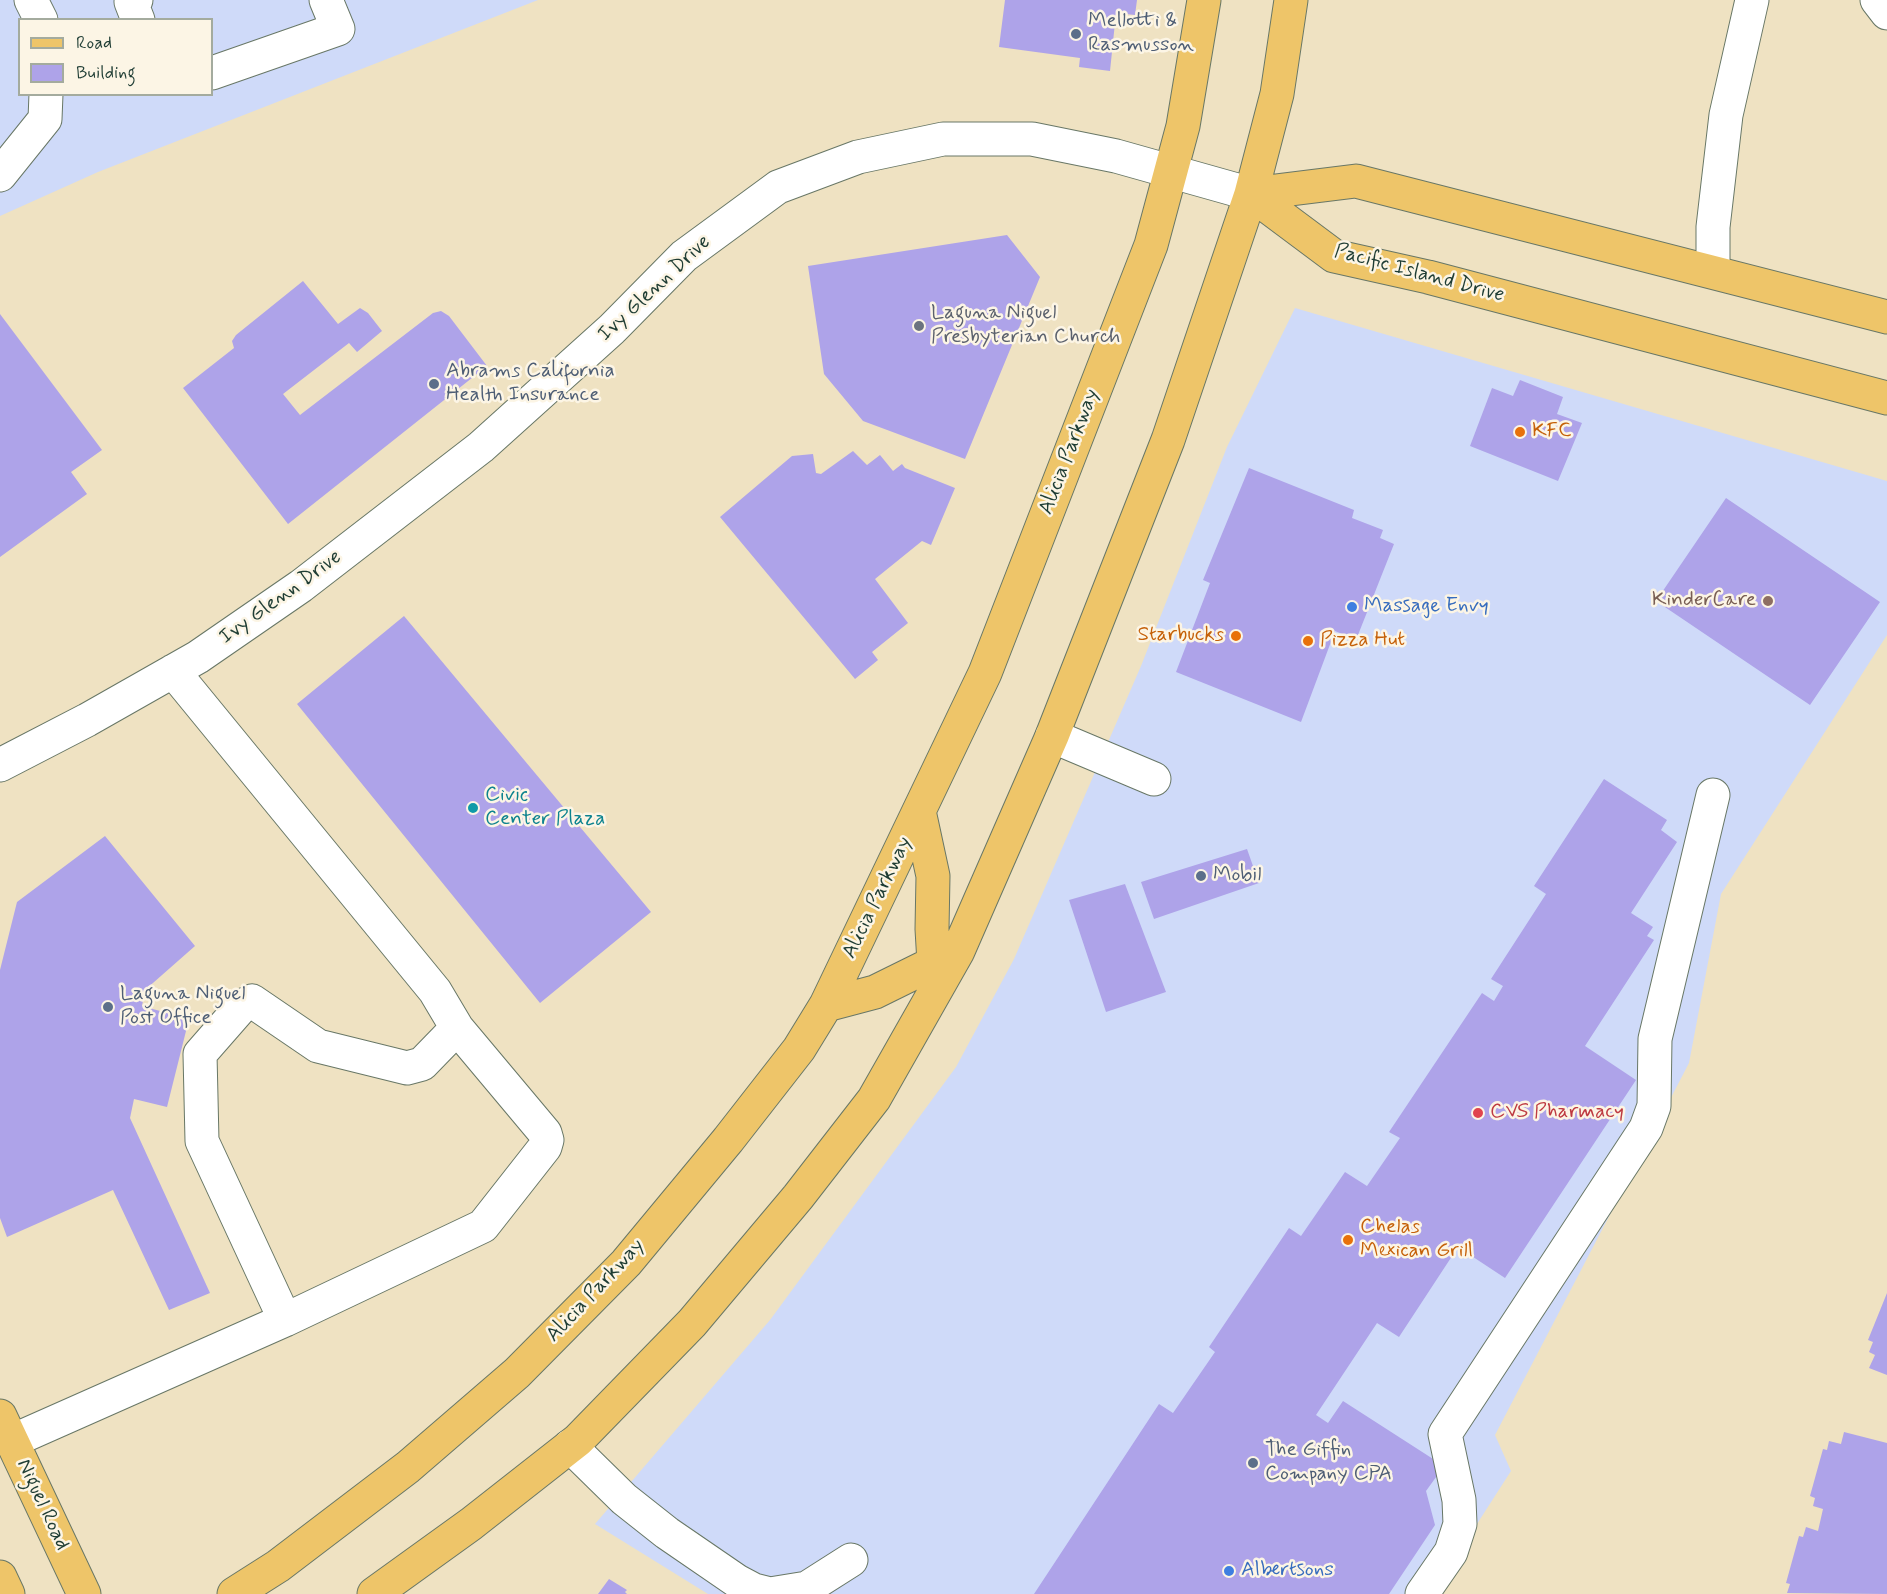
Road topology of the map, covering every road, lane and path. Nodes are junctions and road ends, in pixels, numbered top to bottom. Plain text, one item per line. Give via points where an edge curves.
1 (31, 0) edge
2 (136, 0) edge
3 (326, 0) edge
4 (1204, 0) edge
5 (1291, 0) edge
6 (1752, 0) edge
7 (1877, 0) edge
8 (1887, 13) edge
9 (40, 18) edge
10 (137, 18) edge
11 (213, 73) edge
12 (46, 96) edge
13 (1170, 170) junction
14 (0, 175) edge
15 (1251, 194) junction
16 (1713, 270) junction
17 (1887, 317) edge
18 (1887, 398) edge
19 (173, 671) junction
20 (1052, 736) junction
21 (0, 765) edge
22 (1154, 779) dead end
23 (1713, 795) dead end
24 (919, 811) junction
25 (944, 966) junction
26 (826, 1005) junction
27 (457, 1028) junction
28 (285, 1320) junction
29 (6, 1428) edge
30 (570, 1446) junction
31 (851, 1560) dead end
32 (0, 1577) edge
33 (790, 1592) edge
34 (8, 1594) edge
35 (84, 1594) edge
36 (234, 1594) edge
37 (374, 1594) edge
38 (1422, 1594) edge

1 - 9 street
2 - 10 street via 131,2
3 - 11 street via 338,29
4 - 13 main road, Alicia Parkway via 1183,126
5 - 15 main road via 1277,94
6 - 16 street via 1726,115 1713,227
7 - 8 street
12 - 14 street via 45,119
13 - 15 street, Ivy Glenn Drive
13 - 19 street, Ivy Glenn Drive via 1032,139 943,139 858,157 778,187 684,256 612,329 481,447 301,586
13 - 24 main road, Alicia Parkway via 1150,245 989,662
15 - 16 main road via 1356,181
15 - 18 main road, Pacific Island Drive via 1334,256 1428,277
15 - 20 main road via 1168,440
16 - 17 main road
19 - 21 street, Ivy Glenn Drive
19 - 27 street via 429,984
20 - 22 street
20 - 25 main road
23 - 38 street via 1655,1039 1654,1106 1646,1128 1445,1434 1460,1524 1451,1552
24 - 25 main road via 933,876
24 - 26 main road, Alicia Parkway
25 - 26 main road via 875,992
25 - 30 main road via 874,1099 798,1197 692,1323
26 - 36 main road, Alicia Parkway via 799,1049 626,1263 517,1373 408,1467 278,1566
27 - 28 street via 546,1133 545,1147 483,1226
27 - 28 street via 422,1064 407,1068 318,1046 252,1001 242,1006 200,1054 202,1141
28 - 29 street
29 - 35 main road, Niguel Road
30 - 33 street via 624,1499 737,1581 770,1594
30 - 37 main road
31 - 33 street via 807,1588
32 - 34 main road

